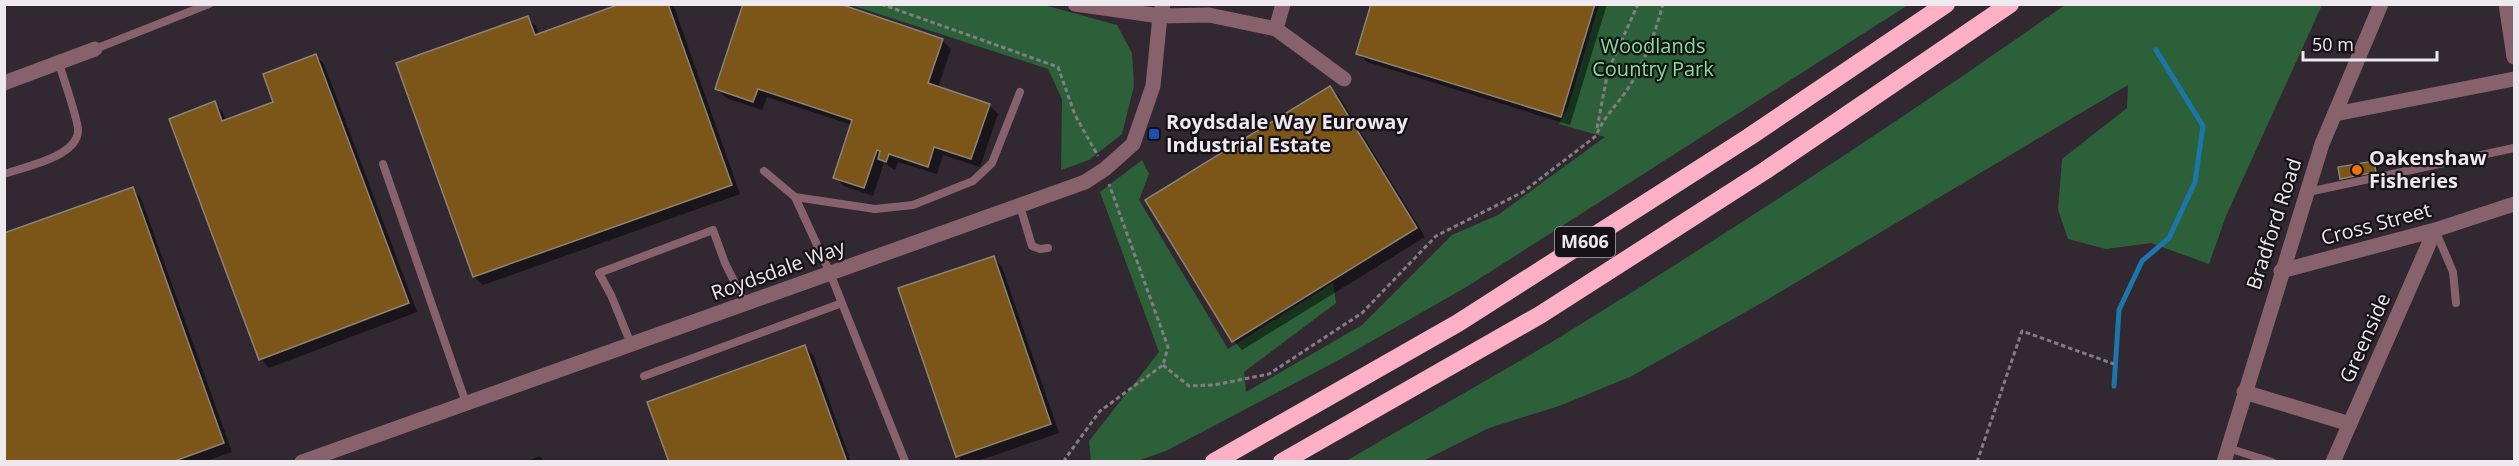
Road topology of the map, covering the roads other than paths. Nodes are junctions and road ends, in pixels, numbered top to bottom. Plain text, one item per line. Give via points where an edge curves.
1 (209, 4) edge
2 (1076, 4) edge
3 (1283, 4) edge
4 (1946, 4) edge
5 (2010, 4) edge
6 (2381, 4) edge
7 (2506, 4) edge
8 (1162, 10) edge
9 (1276, 29) junction
10 (94, 49) joint
11 (2514, 57) edge
12 (58, 63) junction
13 (2514, 79) edge
14 (1350, 82) dead end
15 (4, 83) edge
16 (1020, 92) dead end
17 (2335, 114) junction
18 (2514, 148) edge
19 (383, 164) dead end
20 (764, 171) dead end
21 (4, 174) edge
22 (2306, 192) junction
23 (795, 197) junction
24 (2514, 204) edge
25 (1020, 206) junction
26 (2435, 230) junction
27 (1048, 248) dead end
28 (2281, 271) junction
29 (830, 273) junction
30 (746, 303) junction
31 (842, 303) junction
32 (2456, 303) dead end
33 (631, 344) junction
34 (644, 376) dead end
35 (2244, 392) junction
36 (466, 403) junction
37 (2350, 424) junction
38 (2226, 455) edge
39 (905, 461) edge
40 (302, 462) edge
41 (1214, 462) edge
42 (1282, 462) edge
43 (2272, 462) edge
44 (2333, 462) edge

1 - 10 lane
2 - 8 street
3 - 9 street
4 - 41 highway, M606 via 1749,137 1458,324
5 - 42 highway, M606 via 1766,170 1540,315
6 - 17 street, Bradford Road
7 - 11 street
8 - 9 street
8 - 25 street, Roydsdale Way via 1153,86 1133,144 1085,182
9 - 14 street
10 - 12 street
12 - 15 street
12 - 21 lane via 79,131 61,155
13 - 17 street
16 - 23 lane via 992,163 973,181 913,205 875,209
17 - 22 street, Bradford Road
18 - 22 lane
19 - 36 lane
20 - 23 lane
22 - 28 street, Bradford Road
23 - 29 lane
24 - 26 street, Cross Street
25 - 27 lane via 1032,246
25 - 29 street, Roydsdale Way
26 - 28 street, Cross Street
26 - 32 lane via 2453,272
26 - 37 street, Greenside
28 - 35 street, Bradford Road
29 - 30 street, Roydsdale Way
29 - 31 lane
30 - 33 street, Roydsdale Way
30 - 33 lane via 713,230 599,273
31 - 34 lane
31 - 39 lane
33 - 36 street, Roydsdale Way
35 - 37 street
35 - 38 street, Bradford Road
36 - 40 street, Roydsdale Way
37 - 44 street, Greenside
38 - 43 lane

